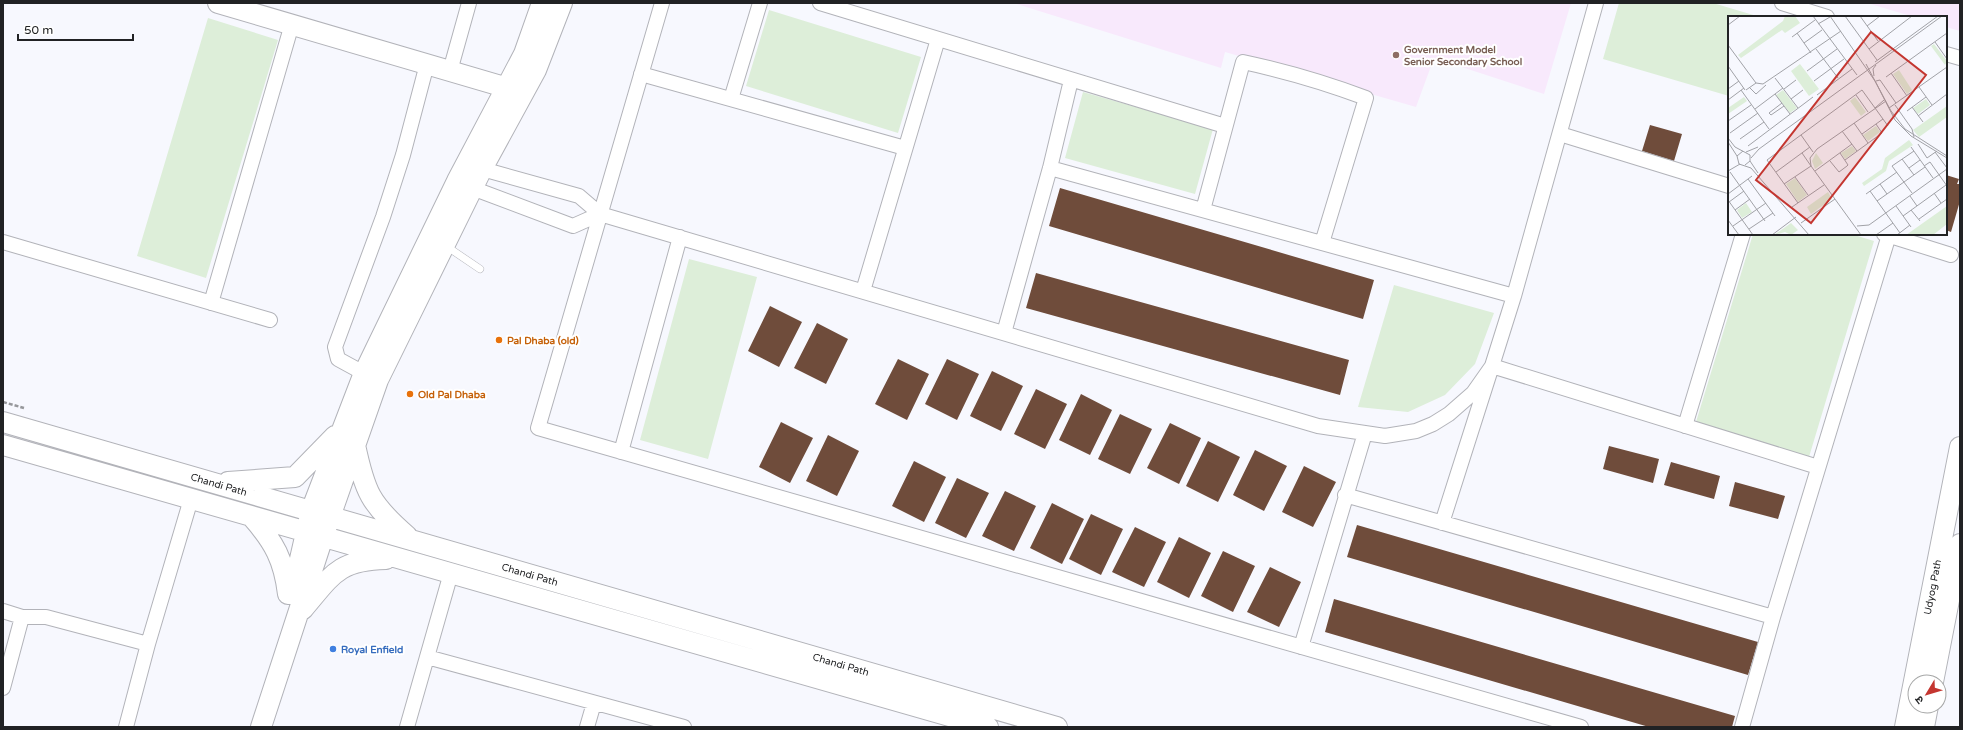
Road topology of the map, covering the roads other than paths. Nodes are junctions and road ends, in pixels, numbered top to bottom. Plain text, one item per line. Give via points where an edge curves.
1 (218, 3) edge
2 (470, 3) edge
3 (542, 3) edge
4 (562, 3) edge
5 (662, 3) edge
6 (760, 3) edge
7 (820, 3) edge
8 (1596, 3) edge
9 (1782, 3) edge
10 (1824, 16) edge
11 (292, 24) junction
12 (938, 39) junction
13 (1947, 54) edge
14 (1960, 58) edge
15 (427, 64) junction
16 (450, 71) junction
17 (641, 74) junction
18 (1071, 80) junction
19 (514, 90) junction
20 (731, 99) junction
21 (1225, 126) junction
22 (1560, 134) junction
23 (905, 148) junction
24 (1050, 168) junction
25 (469, 176) junction
26 (1728, 186) edge
27 (1203, 210) junction
28 (600, 214) junction
29 (1743, 235) edge
30 (1886, 235) edge
31 (680, 237) junction
32 (3, 242) edge
33 (437, 242) junction
34 (1322, 243) junction
35 (1951, 255) dead end
36 (480, 269) dead end
37 (863, 291) junction
38 (1514, 296) junction
39 (211, 303) junction
40 (270, 320) dead end
41 (1004, 333) junction
42 (1492, 366) junction
43 (371, 376) junction
44 (3, 422) edge
45 (1685, 426) junction
46 (342, 428) junction
47 (1365, 432) junction
48 (3, 445) edge
49 (355, 445) junction
50 (1960, 447) edge
51 (621, 452) junction
52 (1818, 467) junction
53 (216, 483) junction
54 (1345, 495) junction
55 (191, 499) junction
56 (311, 511) junction
57 (330, 516) junction
58 (252, 517) junction
59 (1442, 523) junction
60 (314, 534) junction
61 (412, 540) junction
62 (1960, 544) edge
63 (398, 558) junction
64 (450, 573) junction
65 (293, 610) junction
66 (3, 612) edge
67 (22, 617) junction
68 (1773, 617) junction
69 (148, 644) junction
70 (1301, 647) junction
71 (427, 656) junction
72 (1935, 674) edge
73 (3, 688) edge
74 (594, 703) junction
75 (1926, 714) edge
76 (263, 720) edge
77 (126, 727) edge
78 (407, 727) edge
79 (588, 727) edge
80 (684, 727) edge
81 (988, 727) edge
82 (1056, 727) edge
83 (1580, 727) edge
84 (1742, 727) edge
85 (1905, 727) edge
86 (1924, 727) edge

1 - 11 main road
2 - 16 street
3 - 19 main road
4 - 19 main road via 536,70
5 - 17 street
6 - 20 street
7 - 12 street
8 - 22 street
9 - 10 street
11 - 15 main road
11 - 39 street
12 - 18 street
12 - 23 street
13 - 14 street
15 - 16 main road
15 - 43 street via 403,155 383,217 335,347 338,359
16 - 19 main road
17 - 20 street
17 - 28 street
18 - 21 street
18 - 24 street
19 - 25 main road
20 - 23 street
21 - 27 street
21 - 34 street via 1243,62 1310,79 1366,98
22 - 26 street
22 - 38 street
23 - 37 street
24 - 27 street
24 - 41 street
25 - 28 street via 579,196
25 - 28 street via 573,226
25 - 33 main road
27 - 34 street
28 - 31 street
28 - 51 street via 538,428
29 - 45 street
30 - 35 street
30 - 52 street
31 - 37 street
31 - 51 street
32 - 39 street
33 - 36 lane
33 - 43 main road
34 - 38 street
37 - 41 street
38 - 42 street
39 - 40 street
41 - 47 street via 1318,426
42 - 45 street
42 - 47 street via 1473,393 1433,424 1416,431 1385,436
42 - 59 street
43 - 46 main road
43 - 49 main road
44 - 53 main road, Chandi Path
45 - 52 street
46 - 53 main road via 295,476
46 - 56 main road
47 - 54 street
48 - 55 main road, Chandi Path
49 - 57 main road
49 - 61 main road via 362,478 370,499 386,518
50 - 85 main road, Udyog Path
51 - 70 street
52 - 68 street
53 - 56 main road, Chandi Path
54 - 59 street
54 - 70 street
55 - 58 main road, Chandi Path
55 - 69 street
56 - 57 main road, Chandi Path
56 - 60 main road
57 - 60 main road
57 - 61 main road, Chandi Path
58 - 60 main road, Chandi Path
58 - 65 main road via 268,534 282,561
59 - 68 street
60 - 63 main road, Chandi Path
60 - 65 main road
61 - 82 main road, Chandi Path
62 - 72 main road, Udyog Path
63 - 64 main road, Chandi Path
63 - 65 main road via 361,560 343,567
64 - 71 street
64 - 81 main road, Chandi Path
65 - 76 main road
66 - 67 street
67 - 69 street via 46,617
67 - 73 street
68 - 84 street
69 - 77 street
70 - 83 street
71 - 74 street
71 - 78 street
74 - 79 street
74 - 80 street
75 - 86 main road

